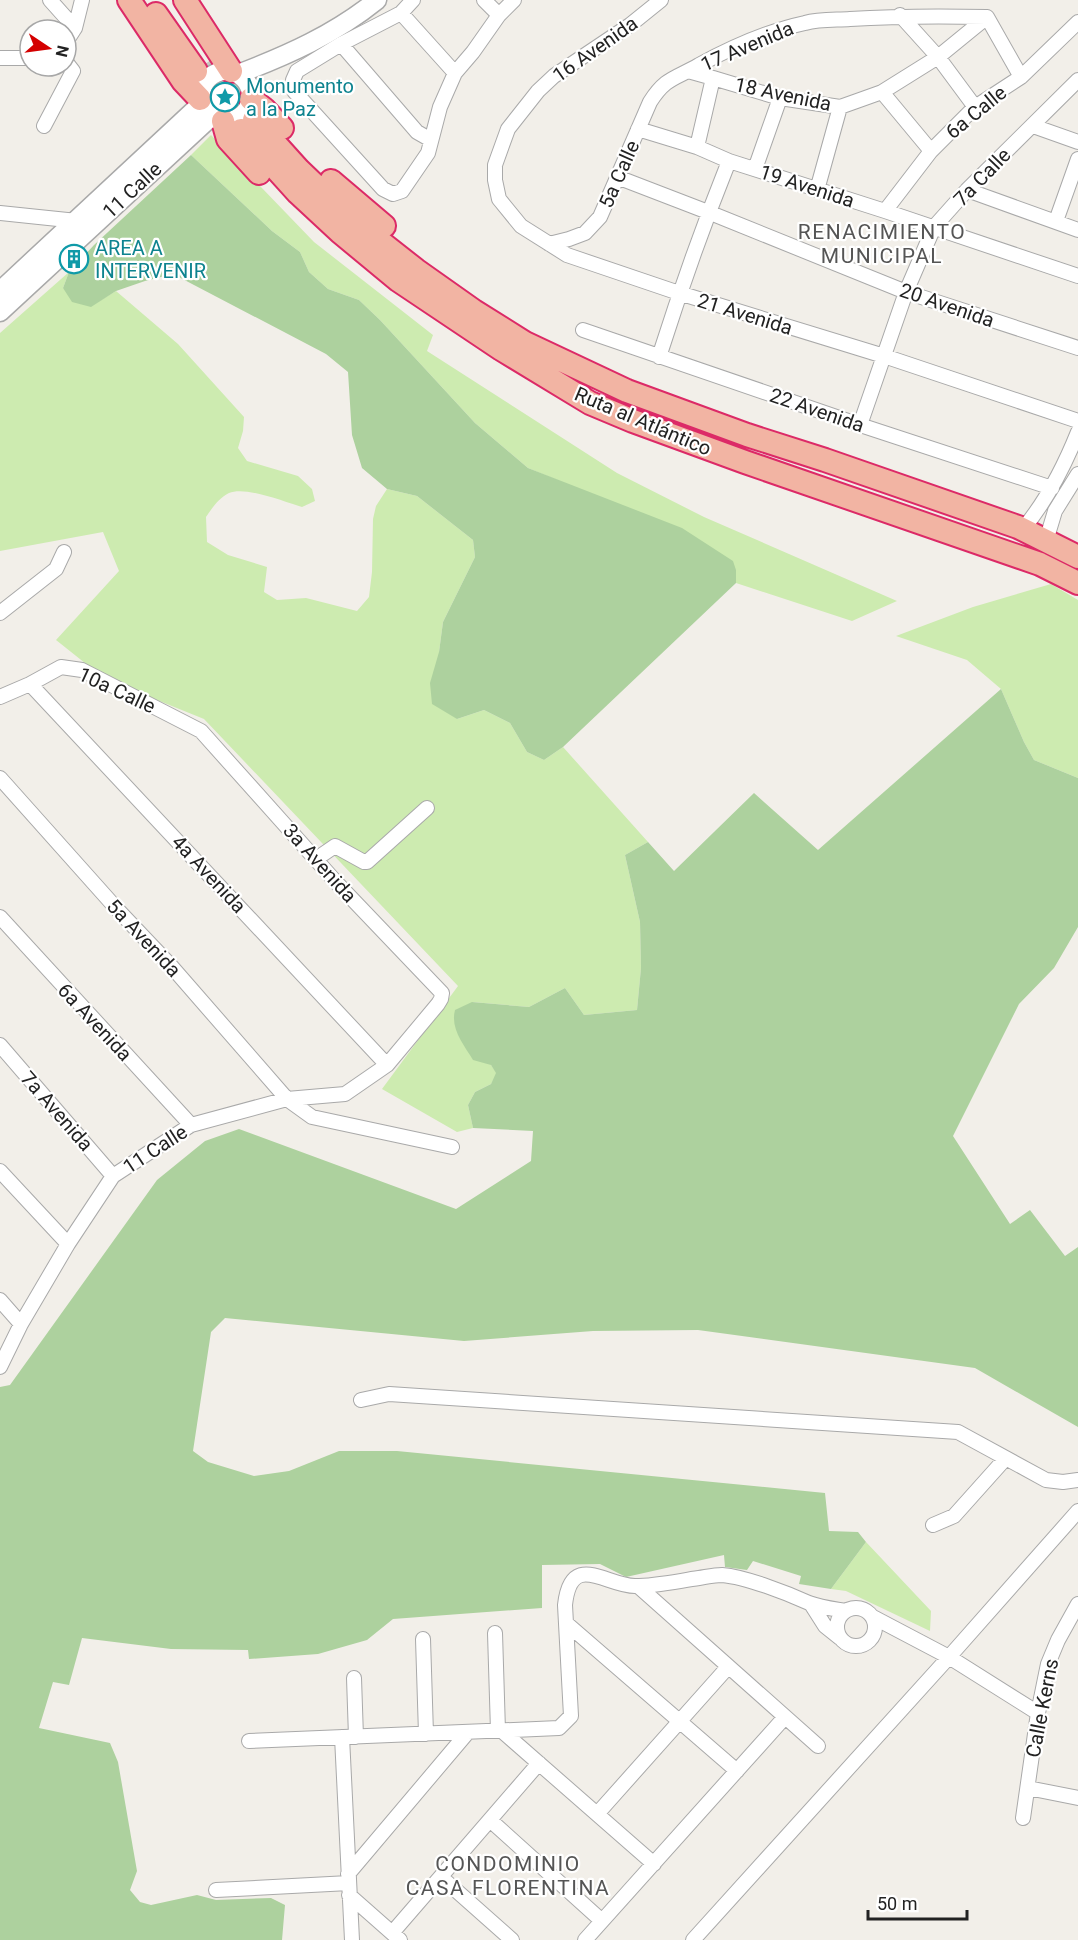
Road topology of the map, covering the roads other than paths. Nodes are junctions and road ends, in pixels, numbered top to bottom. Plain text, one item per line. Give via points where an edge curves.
1 (50, 0) edge
2 (82, 0) edge
3 (129, 0) edge
4 (148, 0) edge
5 (166, 0) edge
6 (185, 0) edge
7 (377, 0) edge
8 (413, 0) edge
9 (484, 0) edge
10 (514, 0) edge
11 (662, 0) edge
12 (401, 13) junction
13 (499, 15) junction
14 (900, 15) junction
15 (987, 17) junction
16 (66, 18) edge
17 (78, 18) edge
18 (1078, 22) edge
19 (333, 43) junction
20 (938, 57) junction
21 (0, 58) edge
22 (18, 58) edge
23 (282, 58) junction
24 (688, 71) junction
25 (235, 72) junction
26 (455, 73) junction
27 (1021, 77) junction
28 (69, 78) edge
29 (713, 78) junction
30 (667, 80) joint
31 (1078, 80) edge
32 (882, 92) junction
33 (780, 98) junction
34 (840, 107) junction
35 (975, 107) junction
36 (229, 110) junction
37 (44, 126) dead end
38 (1033, 126) junction
39 (508, 129) joint
40 (638, 129) junction
41 (431, 140) junction
42 (1078, 142) edge
43 (697, 147) junction
44 (930, 151) junction
45 (1078, 159) edge
46 (729, 161) junction
47 (755, 169) junction
48 (617, 177) junction
49 (818, 190) junction
50 (967, 190) junction
51 (885, 211) junction
52 (708, 212) junction
53 (0, 213) edge
54 (1056, 221) junction
55 (82, 227) junction
56 (934, 227) junction
57 (1078, 230) edge
58 (549, 244) junction
59 (1078, 276) edge
60 (0, 291) edge
61 (906, 292) junction
62 (679, 293) junction
63 (0, 312) edge
64 (583, 330) dead end
65 (1078, 348) edge
66 (884, 356) junction
67 (659, 357) junction
68 (1078, 421) edge
69 (860, 425) junction
70 (1078, 432) edge
71 (1078, 474) edge
72 (1052, 488) junction
73 (1023, 529) junction
74 (1046, 541) junction
75 (64, 552) dead end
76 (1078, 557) edge
77 (1078, 583) edge
78 (0, 614) edge
79 (30, 684) junction
80 (0, 697) edge
81 (201, 731) joint
82 (0, 778) edge
83 (427, 808) dead end
84 (316, 859) junction
85 (0, 917) edge
86 (442, 993) joint
87 (0, 1045) edge
88 (387, 1065) junction
89 (288, 1099) junction
90 (191, 1125) junction
91 (452, 1147) dead end
92 (0, 1171) edge
93 (113, 1176) junction
94 (68, 1244) junction
95 (0, 1300) edge
96 (21, 1324) junction
97 (0, 1367) edge
98 (361, 1400) dead end
99 (1005, 1459) junction
100 (1078, 1480) edge
101 (1078, 1512) edge
102 (933, 1525) dead end
103 (638, 1586) junction
104 (811, 1604) junction
105 (1078, 1604) edge
106 (845, 1611) junction
107 (873, 1617) junction
108 (566, 1623) junction
109 (898, 1632) junction
110 (495, 1633) dead end
111 (840, 1638) junction
112 (423, 1639) dead end
113 (867, 1643) junction
114 (949, 1657) junction
115 (728, 1666) junction
116 (354, 1678) dead end
117 (1038, 1713) junction
118 (785, 1717) junction
119 (680, 1721) junction
120 (500, 1731) junction
121 (468, 1732) junction
122 (426, 1734) junction
123 (349, 1737) junction
124 (249, 1741) dead end
125 (818, 1746) dead end
126 (539, 1764) junction
127 (737, 1771) junction
128 (1028, 1788) junction
129 (1078, 1798) edge
130 (597, 1814) junction
131 (1023, 1818) dead end
132 (490, 1820) junction
133 (654, 1864) junction
134 (441, 1877) junction
135 (349, 1884) junction
136 (216, 1890) dead end
137 (602, 1921) junction
138 (396, 1937) edge
139 (351, 1940) edge
140 (512, 1940) edge
141 (585, 1940) edge
142 (693, 1940) edge

1 - 16 street
2 - 17 street
3 - 36 highway via 183,81
4 - 5 highway via 202,66
6 - 25 highway
7 - 19 street
8 - 12 street
9 - 13 street
10 - 13 street
11 - 39 street, 16 Avenida via 554,76
12 - 19 street
12 - 26 street
13 - 26 street
14 - 15 street, 17 Avenida
14 - 20 street
14 - 24 street, 17 Avenida via 807,22 725,51
15 - 20 street
15 - 27 street
18 - 27 street, 6a Calle
19 - 23 street
19 - 41 street via 417,132
19 - 41 street via 297,71 294,91 383,189 393,194 402,191 428,153
20 - 32 street
20 - 35 street
21 - 22 street
23 - 25 street
23 - 36 street, 11 Calle
24 - 29 street, 18 Avenida
24 - 30 street, 17 Avenida
25 - 36 street via 248,84
25 - 36 street via 215,72 204,83
26 - 41 street
27 - 35 street, 6a Calle
28 - 37 street
29 - 33 street, 18 Avenida
29 - 43 street
30 - 40 street, 5a Calle via 657,90
31 - 38 street, 7a Calle
32 - 34 street, 18 Avenida
32 - 44 street
33 - 34 street, 18 Avenida
33 - 47 street
34 - 49 street
35 - 44 street, 6a Calle
36 - 55 street, 11 Calle
36 - 73 highway, Ruta al Atlántico via 264,109 327,178 513,324 525,343 647,399
36 - 77 highway, Ruta al Atlántico via 228,139 283,198 382,286 443,329 471,344 501,349 590,403 633,421 1040,564
38 - 42 street
38 - 50 street, 7a Calle
39 - 58 street, 21 Avenida via 495,165 499,199 521,226
40 - 43 street, 19 Avenida
40 - 48 street, 5a Calle
43 - 46 street, 19 Avenida
44 - 51 street, 6a Calle
45 - 54 street
46 - 47 street, 19 Avenida
46 - 52 street
47 - 49 street, 19 Avenida
48 - 52 street, 20 Avenida
48 - 58 street, 5a Calle via 600,217 585,233
49 - 51 street, 19 Avenida
50 - 54 street
50 - 56 street, 7a Calle
51 - 56 street, 19 Avenida
52 - 61 street, 20 Avenida
52 - 62 street
53 - 55 street
54 - 57 street
55 - 60 street, 11 Calle
55 - 63 street, 11 Calle
56 - 59 street, 19 Avenida
56 - 61 street, 7a Calle
58 - 62 street, 21 Avenida via 567,255
61 - 65 street, 20 Avenida
61 - 66 street, 7a Calle
62 - 66 street, 21 Avenida
62 - 67 street
64 - 67 street, 22 Avenida
66 - 68 street, 21 Avenida
66 - 69 street, 7a Calle
67 - 69 street, 22 Avenida
69 - 72 street, 22 Avenida
70 - 72 street
71 - 74 street via 1055,511
72 - 73 street
73 - 74 highway, Ruta al Atlántico
74 - 76 highway, Ruta al Atlántico
75 - 78 street via 56,569
79 - 80 street, 10a Calle
79 - 81 street, 10a Calle via 61,667 82,670
79 - 88 street, 4a Avenida
81 - 84 street, 3a Avenida
82 - 89 street, 5a Avenida
83 - 84 street via 368,862 335,846
84 - 86 street, 3a Avenida
85 - 90 street, 6a Avenida
86 - 88 street, 11 Calle via 438,1004
87 - 93 street, 7a Avenida
88 - 89 street, 11 Calle via 345,1094
89 - 90 street, 11 Calle
89 - 91 street, 5a Avenida via 312,1117
90 - 93 street, 11 Calle
92 - 94 street
93 - 94 street, 11 Calle
94 - 96 street, 11 Calle
95 - 96 street
96 - 97 street, 11 Calle
98 - 99 street via 389,1394 958,1432
99 - 100 street via 1046,1479
99 - 102 street via 954,1516
101 - 114 street
103 - 104 street via 721,1575 797,1596
103 - 108 street via 595,1574 578,1577 566,1591
103 - 115 street
104 - 106 street
104 - 111 street via 825,1626
105 - 117 street, Calle Kerns via 1048,1664
106 - 107 street via 860,1608
106 - 111 street via 837,1624
107 - 109 street
107 - 113 street via 875,1631
108 - 119 street
108 - 120 street via 571,1716 559,1728
109 - 113 street
109 - 114 street
110 - 120 street
111 - 113 street via 853,1647
112 - 122 street
114 - 117 street
114 - 142 street
115 - 118 street
115 - 119 street
116 - 123 street
117 - 128 street, Calle Kerns
118 - 125 street
118 - 127 street
119 - 127 street
119 - 130 street
120 - 121 street
120 - 126 street
121 - 122 street
121 - 135 street
122 - 123 street
123 - 124 street
123 - 135 street
126 - 130 street
126 - 132 street
127 - 133 street
128 - 129 street
128 - 131 street, Calle Kerns
130 - 133 street
132 - 134 street
132 - 137 street
133 - 137 street
134 - 138 street
134 - 140 street
135 - 136 street
135 - 138 street
135 - 139 street
137 - 141 street

